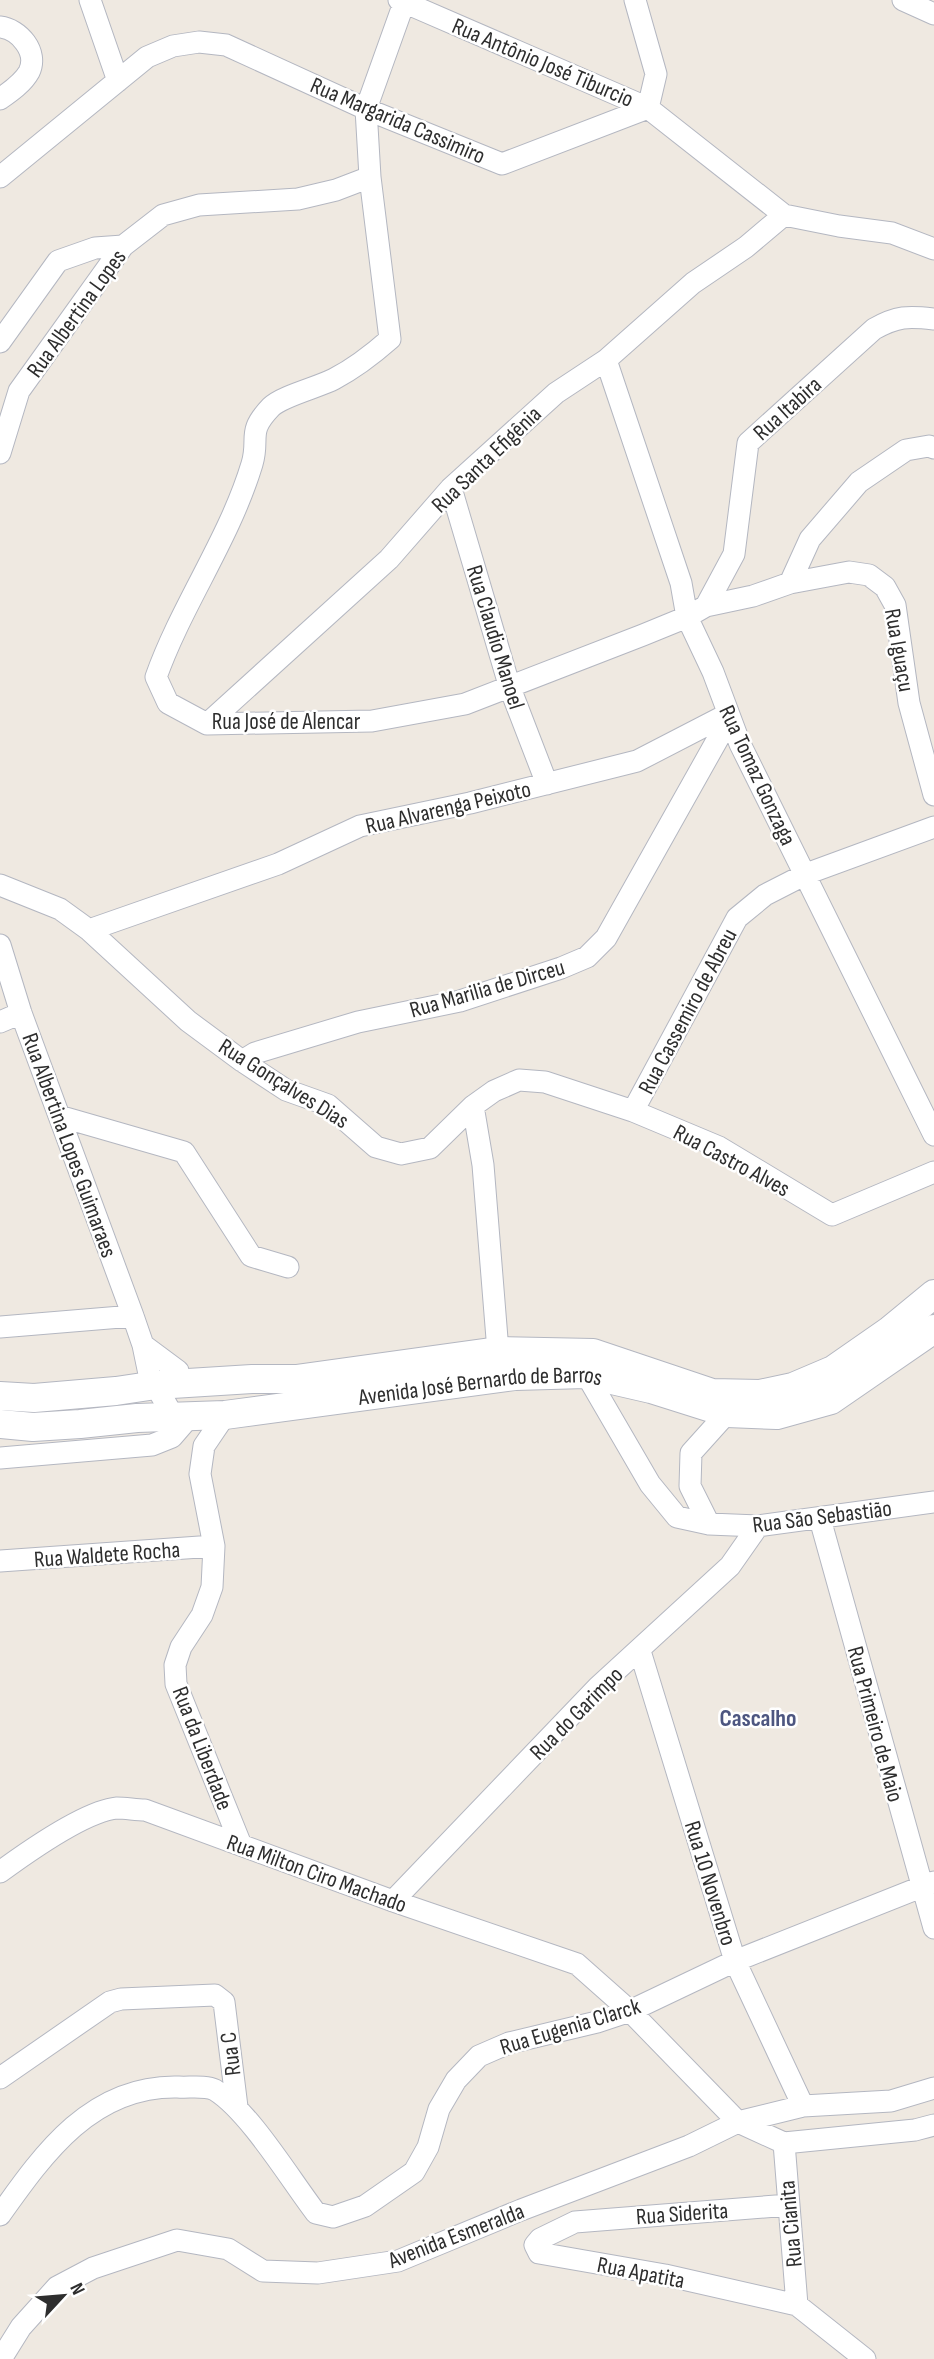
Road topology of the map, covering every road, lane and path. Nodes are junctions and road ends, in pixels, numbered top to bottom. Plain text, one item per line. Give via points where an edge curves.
1 (90, 0) edge
2 (635, 0) edge
3 (902, 0) edge
4 (403, 1) edge
5 (934, 14) edge
6 (0, 27) edge
7 (118, 81) junction
8 (0, 99) edge
9 (648, 108) junction
10 (366, 109) junction
11 (0, 177) edge
12 (370, 177) junction
13 (784, 215) junction
14 (123, 246) junction
15 (934, 249) edge
16 (934, 319) edge
17 (0, 342) edge
18 (606, 360) junction
19 (934, 448) edge
20 (0, 453) edge
21 (451, 488) junction
22 (790, 583) junction
23 (696, 611) junction
24 (510, 688) junction
25 (729, 716) junction
26 (207, 724) junction
27 (547, 784) junction
28 (934, 795) edge
29 (934, 827) edge
30 (806, 874) junction
31 (0, 885) edge
32 (89, 930) junction
33 (0, 945) edge
34 (21, 1013) junction
35 (0, 1021) edge
36 (242, 1061) junction
37 (473, 1106) junction
38 (633, 1111) junction
39 (59, 1116) junction
40 (934, 1135) edge
41 (934, 1172) edge
42 (288, 1267) dead end
43 (934, 1294) edge
44 (133, 1316) junction
45 (0, 1327) edge
46 (934, 1329) edge
47 (498, 1351) junction
48 (586, 1374) junction
49 (167, 1378) junction
50 (252, 1378) junction
51 (0, 1396) edge
52 (274, 1408) junction
53 (727, 1413) junction
54 (225, 1415) junction
55 (182, 1416) junction
56 (0, 1424) edge
57 (0, 1458) edge
58 (934, 1502) edge
59 (820, 1519) junction
60 (709, 1524) junction
61 (758, 1526) junction
62 (214, 1546) junction
63 (0, 1562) edge
64 (640, 1651) junction
65 (240, 1845) junction
66 (0, 1872) edge
67 (928, 1885) edge
68 (393, 1901) junction
69 (934, 1928) edge
70 (735, 1961) junction
71 (630, 2011) junction
72 (0, 2078) edge
73 (934, 2088) edge
74 (803, 2106) junction
75 (237, 2107) junction
76 (738, 2122) junction
77 (934, 2124) edge
78 (784, 2143) junction
79 (789, 2205) junction
80 (0, 2216) edge
81 (575, 2222) joint
82 (797, 2305) junction
83 (1, 2359) edge
84 (865, 2359) edge

1 - 7 street
2 - 9 street via 656,75
3 - 5 street
4 - 9 street, Rua Antônio José Tiburcio
4 - 10 street
6 - 8 street via 21,35 31,53 30,71
7 - 10 street, Rua Margarida Cassimiro via 148,57 173,46 199,42 226,45
7 - 11 street, Rua Margarida Cassimiro
9 - 10 street, Rua Margarida Cassimiro via 502,164
9 - 13 street, Rua Antônio José Tiburcio
10 - 12 street
12 - 14 street, Rua Albertina Lopes via 299,199 199,205 163,215
12 - 26 street, Rua José de Alencar via 390,339 333,380 273,404 254,429 253,461 240,495 156,677 168,703
13 - 15 street via 891,233
13 - 18 street, Rua Santa Efigênia via 693,283
14 - 17 street via 94,248 58,261
14 - 20 street, Rua Albertina Lopes via 19,391
16 - 23 street, Rua Itabira via 908,316 874,329 748,443 734,554
18 - 21 street, Rua Santa Efigênia via 556,393
18 - 23 street, Rua Tomaz Gonzaga via 681,583
19 - 22 street via 906,450 859,482 810,539
21 - 24 street, Rua Claudio Manoel
21 - 26 street, Rua Santa Efigênia via 389,559
22 - 23 street, Rua Iguaçu
22 - 28 street, Rua Iguaçu via 849,572 869,575 885,587 895,605 909,703
23 - 24 street, Rua José de Alencar
23 - 25 street, Rua Tomaz Gonzaga
24 - 26 street, Rua José de Alencar via 464,704 372,721
24 - 27 street, Rua Claudio Manoel
25 - 27 street, Rua Alvarenga Peixoto via 637,761
25 - 30 street, Rua Tomaz Gonzaga
25 - 36 street, Rua Marilia de Dirceu via 606,937 587,957 460,1001 358,1022 255,1052
27 - 32 street, Rua Alvarenga Peixoto via 360,825 278,864
29 - 30 street, Rua Cassemiro de Abreu
30 - 38 street, Rua Cassemiro de Abreu via 765,895 737,918
30 - 40 street, Rua Tomaz Gonzaga
31 - 32 street, Rua Gonçalves Dias via 60,909
32 - 36 street, Rua Gonçalves Dias via 188,1021
33 - 34 street, Rua Albertina Lopes Guimaraes
34 - 35 street
34 - 39 street, Rua Albertina Lopes Guimaraes
36 - 37 street, Rua Gonçalves Dias via 286,1090 328,1105 376,1147 401,1154 430,1148
37 - 38 street, Rua Castro Alves via 519,1080 545,1082
37 - 47 street via 483,1165
38 - 41 street, Rua Castro Alves via 719,1147 832,1214
39 - 42 street via 184,1152 251,1256
39 - 44 street, Rua Albertina Lopes Guimaraes
43 - 47 main road, Avenida José Bernardo de Barros via 833,1370 793,1387 760,1394 712,1393 593,1353
44 - 45 street
44 - 49 street, Rua Albertina Lopes Guimaraes via 149,1374
46 - 53 main road, Avenida José Bernardo de Barros via 831,1401 777,1415
47 - 50 main road, Avenida José Bernardo de Barros via 296,1379
48 - 52 main road, Avenida José Bernardo de Barros via 515,1376
48 - 53 main road, Avenida José Bernardo de Barros
48 - 60 street, Rua São Sebastião via 650,1484 677,1517
49 - 50 main road, Avenida José Bernardo de Barros
49 - 51 main road, Avenida José Bernardo de Barros via 69,1395
49 - 55 street, Rua Albertina Lopes Guimaraes
50 - 52 street
52 - 54 main road, Avenida José Bernardo de Barros
53 - 60 street via 691,1453 690,1486
54 - 55 main road, Avenida José Bernardo de Barros
54 - 62 street, Rua da Liberdade via 204,1446 200,1474
55 - 56 main road, Avenida José Bernardo de Barros via 45,1426
55 - 57 street via 172,1437 152,1445
58 - 59 street, Rua São Sebastião
59 - 61 street, Rua São Sebastião
59 - 67 street, Rua Primeiro de Maio
60 - 61 street, Rua São Sebastião
61 - 64 street, Rua do Garimpo via 730,1566
62 - 63 street, Rua Waldete Rocha
62 - 65 street, Rua da Liberdade via 212,1587 202,1615 181,1647 176,1684
64 - 68 street, Rua do Garimpo via 598,1687
64 - 70 street, Rua 10 Novenbro
65 - 66 street, Rua Milton Ciro Machado via 145,1810 115,1808 54,1836
65 - 68 street, Rua Milton Ciro Machado
67 - 69 street, Rua Primeiro de Maio
67 - 70 street, Rua Eugenia Clarck
68 - 71 street, Rua Milton Ciro Machado via 577,1964
70 - 71 street, Rua Eugenia Clarck
70 - 74 street, Rua 10 Novenbro
71 - 75 street, Rua Eugenia Clarck via 509,2043 479,2056 456,2080 439,2109 428,2147 414,2172 365,2206 333,2217 316,2213
71 - 76 street, Rua Milton Ciro Machado
72 - 75 street, Rua C via 110,2002 215,1995 224,2002
73 - 74 street, Avenida Esmeralda via 891,2101
74 - 76 street, Avenida Esmeralda
75 - 80 street, Rua Eugenia Clarck via 212,2088 167,2087 126,2095 90,2113 59,2138
76 - 78 street
76 - 83 street, Avenida Esmeralda via 689,2146 398,2262 318,2273 263,2271 228,2249 177,2240 93,2269 57,2287 21,2327
77 - 78 street via 915,2130
78 - 79 street, Rua Cianita
79 - 81 street, Rua Siderita
79 - 82 street, Rua Cianita
81 - 82 street, Rua Apatita via 540,2239 535,2245 539,2253
82 - 84 street

